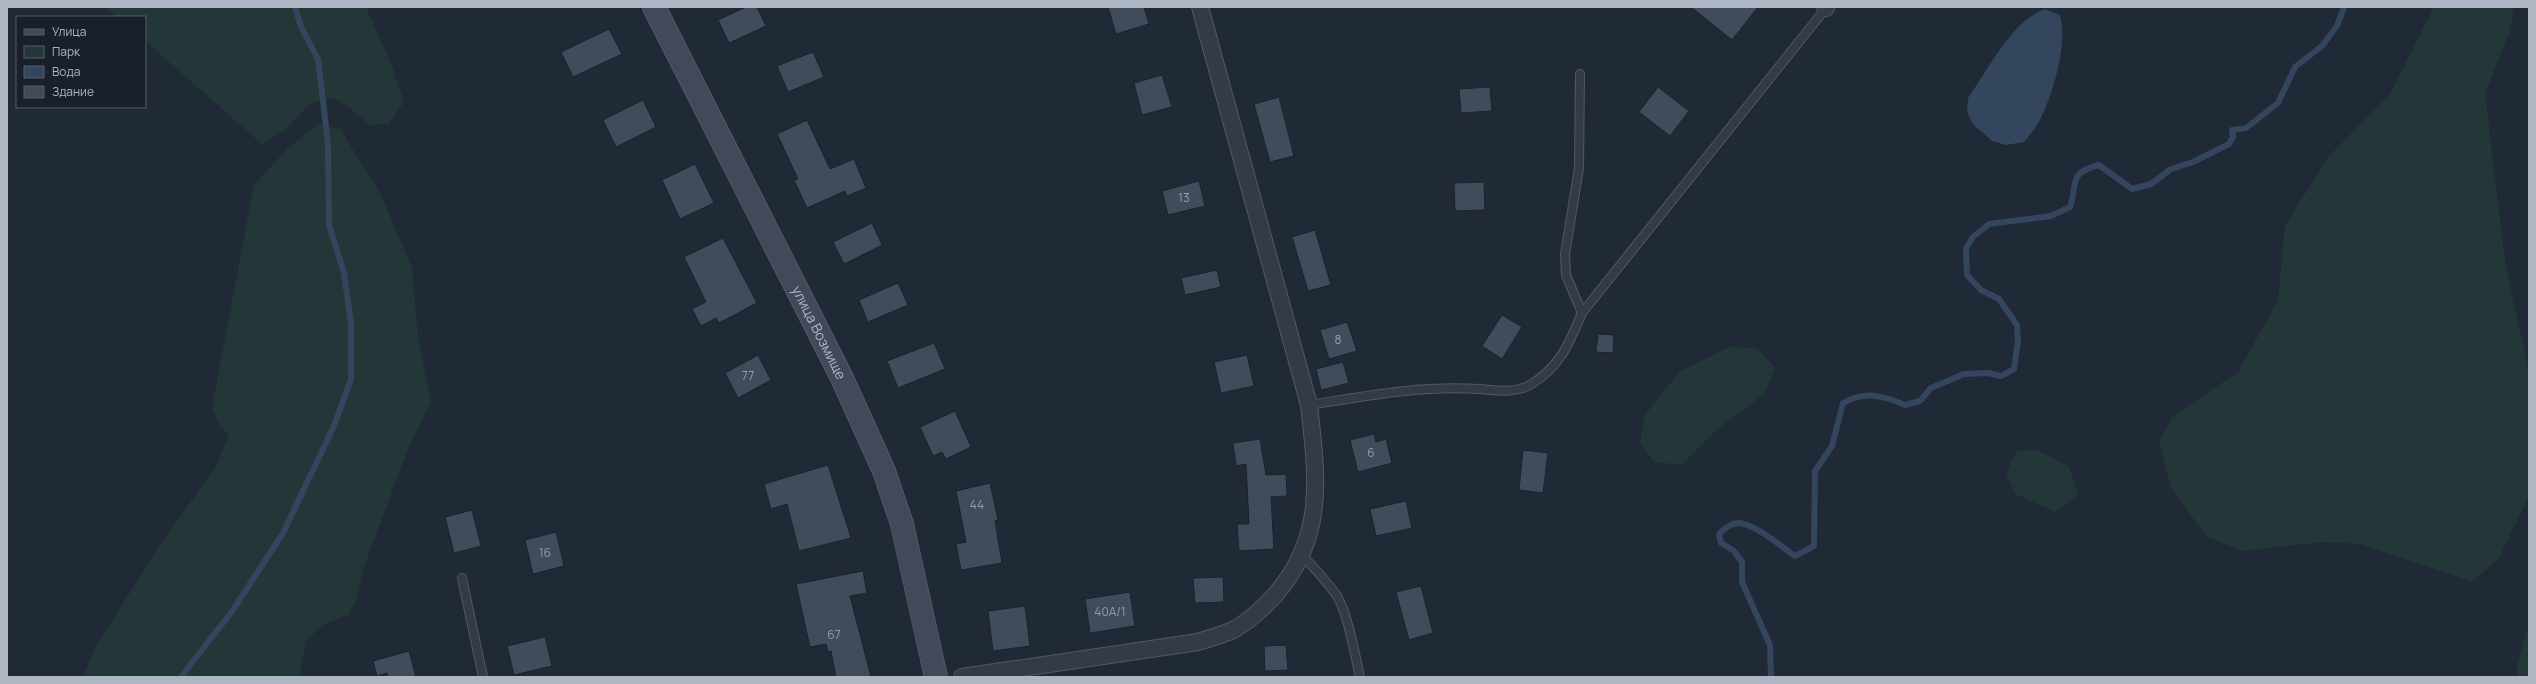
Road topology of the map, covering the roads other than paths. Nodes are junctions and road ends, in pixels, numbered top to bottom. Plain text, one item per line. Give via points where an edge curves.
1 (654, 7) edge
2 (1200, 7) edge
3 (1825, 7) edge
4 (1580, 74) dead end
5 (1582, 312) junction
6 (1309, 405) junction
7 (1303, 556) junction
8 (462, 578) dead end
9 (483, 677) edge
10 (936, 677) edge
11 (962, 677) edge
12 (1360, 677) edge

1 - 10 main road, улица Возмище via 842,378 884,472 902,524
2 - 6 street
3 - 5 lane
4 - 5 lane via 1578,168 1565,254 1566,275
5 - 6 lane via 1567,350 1552,368 1529,386 1510,392 1441,388 1384,393
6 - 7 street via 1314,504
7 - 11 street via 1287,581 1264,608 1233,630 1198,642
7 - 12 lane via 1325,579 1338,598 1354,647
8 - 9 lane

